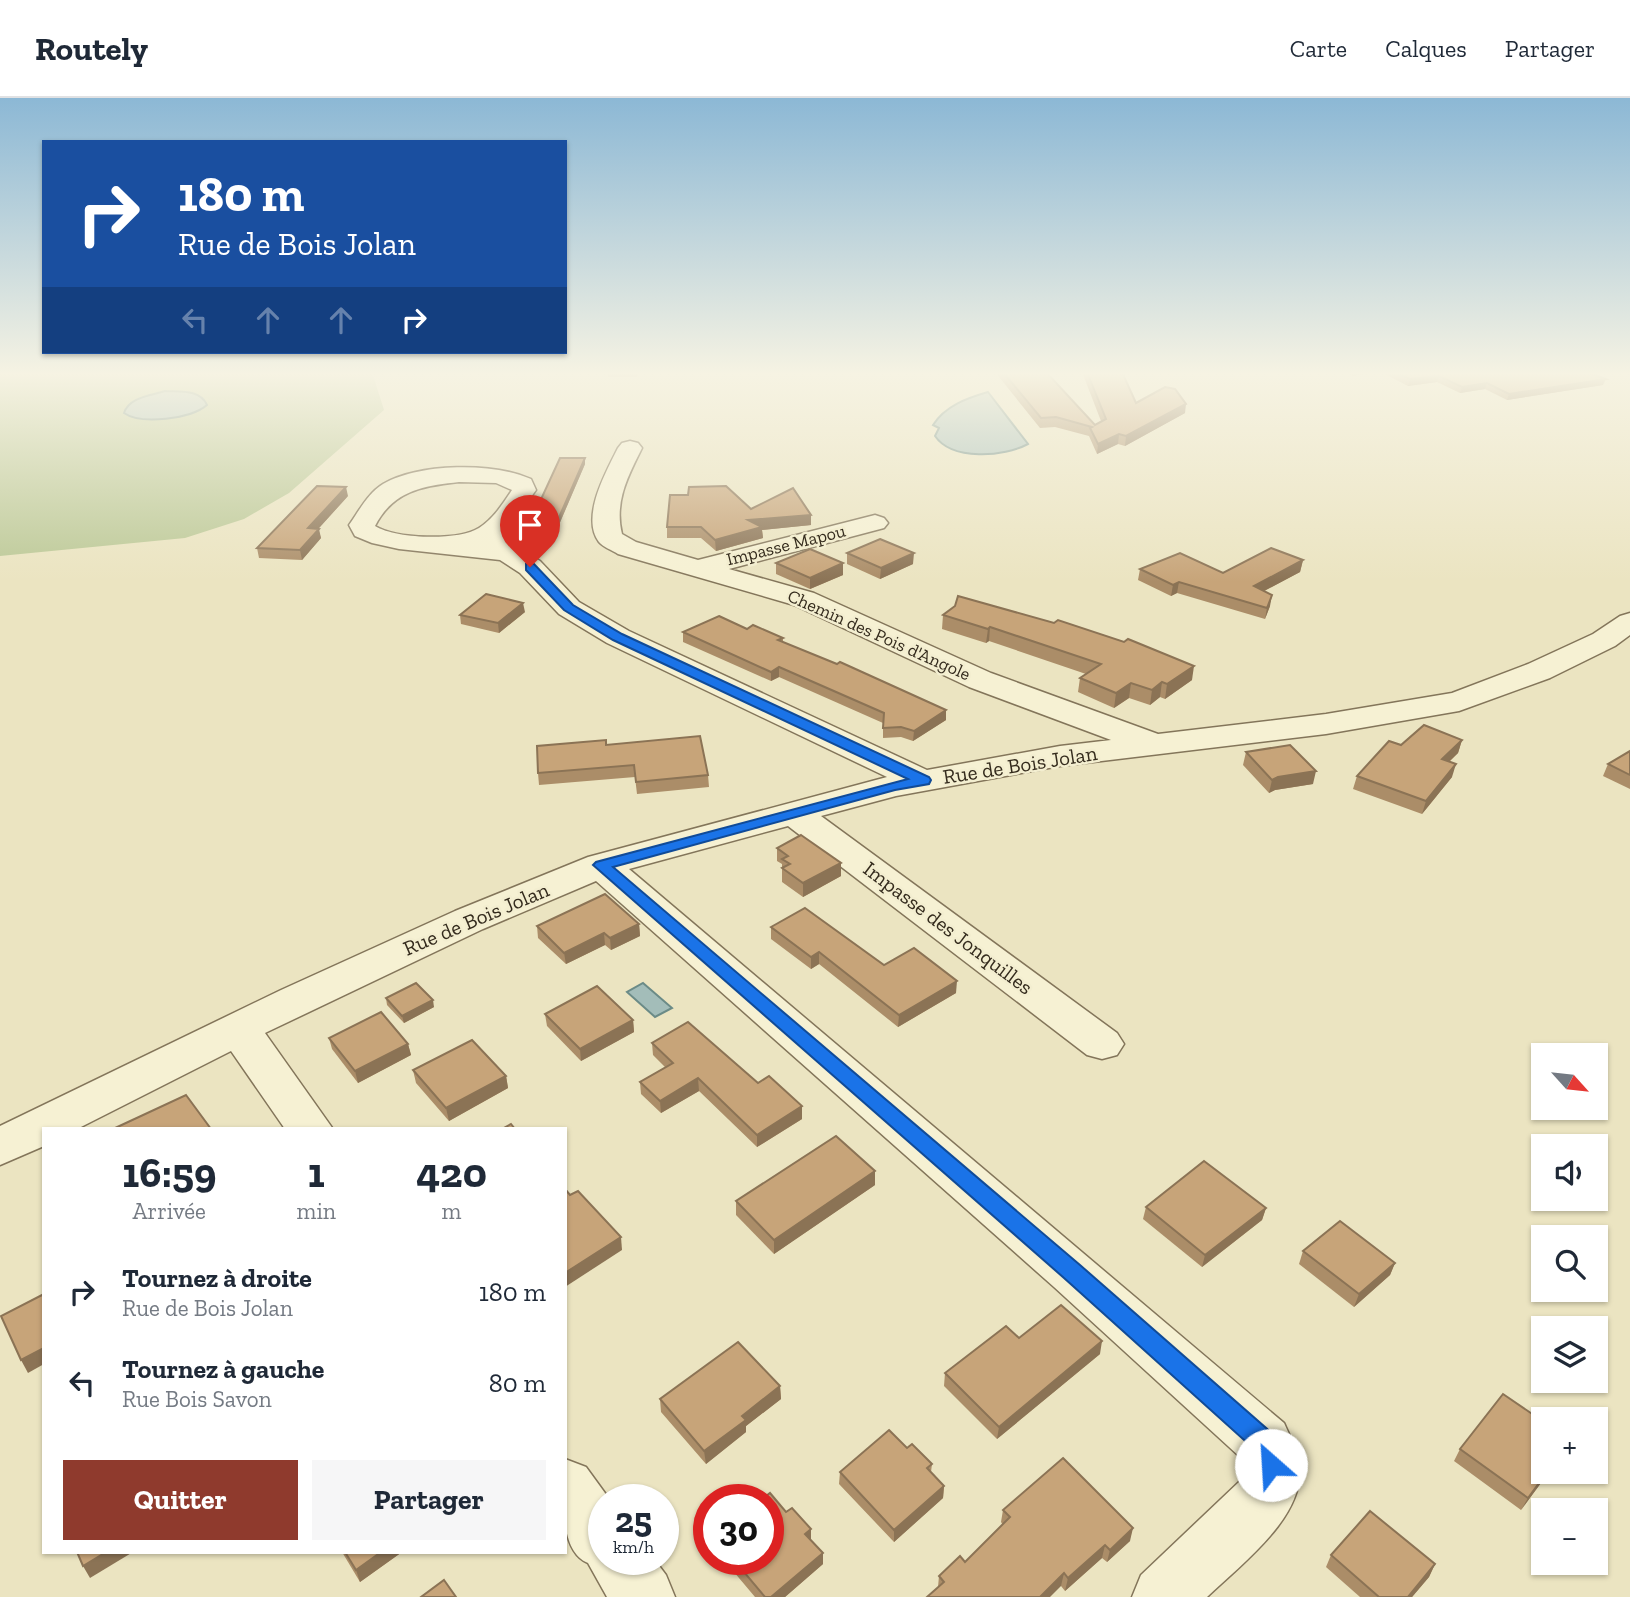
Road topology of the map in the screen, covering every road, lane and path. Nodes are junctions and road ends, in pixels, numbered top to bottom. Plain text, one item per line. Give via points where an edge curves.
1 (629, 448) dead end
2 (875, 523) dead end
3 (500, 542) junction
4 (698, 568) junction
5 (1630, 622) edge
6 (1156, 745) junction
7 (923, 780) junction
8 (794, 813) junction
9 (601, 865) junction
10 (239, 1028) junction
11 (1102, 1044) dead end
12 (309, 1127) edge
13 (0, 1147) edge
14 (567, 1490) edge
15 (588, 1518) edge
16 (628, 1575) edge
17 (644, 1597) edge
18 (1163, 1597) edge

1 - 4 street, Chemin des Pois d'Angole via 608,495 604,519 610,538 627,548
2 - 4 street, Impasse Mapou
3 - 3 street via 399,541 372,535 362,525 392,489 406,484 472,476 517,481 524,491 502,524
3 - 7 street via 569,608 618,637
4 - 6 street, Chemin des Pois d'Angole via 804,599 980,680
5 - 6 street, Rue de Bois Jolan via 1552,665 1459,701 1326,724
6 - 7 street, Rue de Bois Jolan
7 - 8 street, Rue de Bois Jolan
8 - 9 street, Rue de Bois Jolan
8 - 11 street, Impasse des Jonquilles
9 - 10 street, Rue de Bois Jolan via 469,919
9 - 18 street via 1264,1442 1271,1465 1268,1493
10 - 12 street
10 - 13 street, Rue de Bois Jolan
14 - 15 street
16 - 17 street

